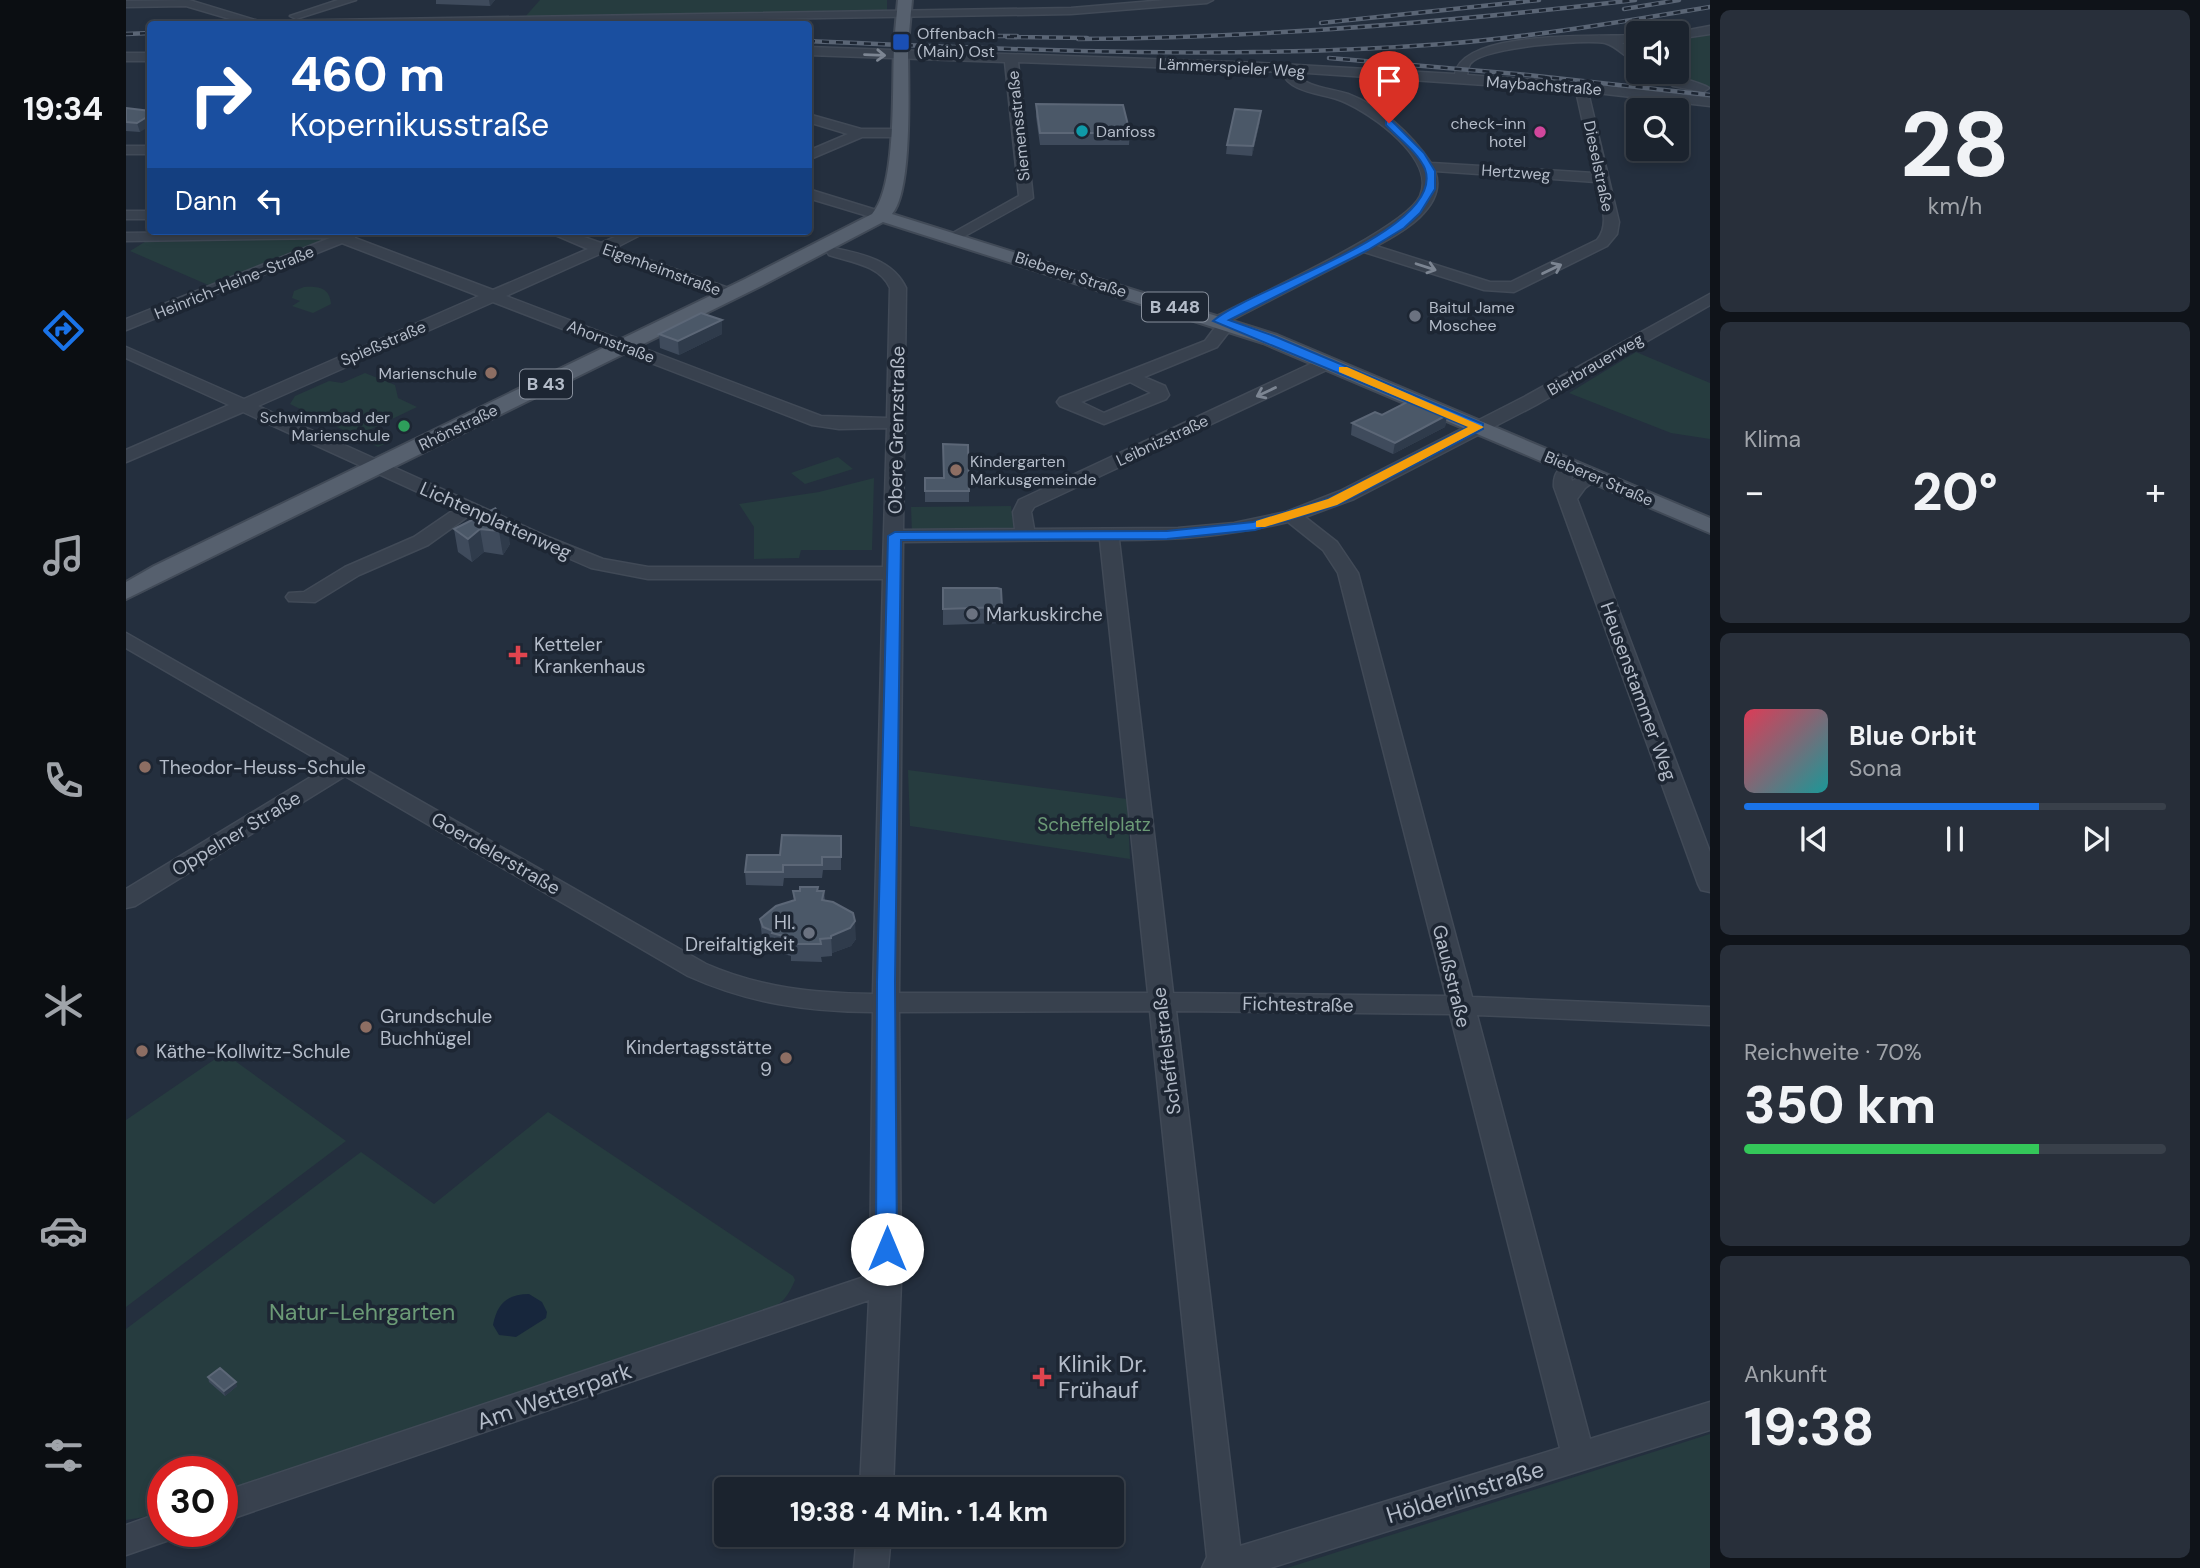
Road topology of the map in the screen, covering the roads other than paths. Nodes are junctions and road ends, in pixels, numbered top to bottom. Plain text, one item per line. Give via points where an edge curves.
1 (349, 0) edge
2 (1207, 0) edge
3 (182, 1) edge
4 (126, 4) edge
5 (904, 7) edge
6 (248, 21) edge
7 (280, 21) edge
8 (382, 21) edge
9 (1710, 30) edge
10 (1689, 34) edge
11 (1626, 39) edge
12 (1609, 40) junction
13 (901, 46) junction
14 (1626, 51) edge
15 (126, 57) edge
16 (147, 57) edge
17 (812, 57) edge
18 (1011, 57) junction
19 (1286, 70) junction
20 (1461, 79) junction
21 (1682, 84) edge
22 (1581, 87) junction
23 (1710, 89) edge
24 (1710, 102) edge
25 (812, 119) edge
26 (860, 132) junction
27 (898, 133) junction
28 (147, 150) edge
29 (127, 151) edge
30 (812, 154) edge
31 (898, 156) junction
32 (1429, 167) junction
33 (1603, 178) junction
34 (812, 194) edge
35 (890, 198) junction
36 (849, 206) junction
37 (126, 215) edge
38 (147, 215) edge
39 (888, 218) junction
40 (302, 235) edge
41 (335, 235) edge
42 (345, 235) edge
43 (565, 235) edge
44 (632, 235) edge
45 (126, 237) edge
46 (956, 237) junction
47 (1364, 247) junction
48 (602, 248) junction
49 (834, 251) junction
50 (752, 283) junction
51 (731, 294) junction
52 (493, 296) junction
53 (1710, 299) edge
54 (1223, 322) junction
55 (126, 326) edge
56 (624, 346) junction
57 (126, 352) edge
58 (1327, 363) junction
59 (1130, 376) dead end
60 (242, 405) junction
61 (896, 423) junction
62 (1478, 427) junction
63 (126, 457) edge
64 (377, 466) junction
65 (1583, 472) junction
66 (468, 508) junction
67 (1292, 516) junction
68 (1710, 526) edge
69 (1109, 535) junction
70 (895, 536) junction
71 (1025, 536) junction
72 (163, 570) junction
73 (893, 573) junction
74 (126, 585) edge
75 (126, 592) edge
76 (296, 597) dead end
77 (126, 639) edge
78 (345, 766) junction
79 (1710, 884) edge
80 (126, 900) edge
81 (886, 1002) junction
82 (1160, 1002) junction
83 (1460, 1007) junction
84 (1710, 1016) edge
85 (886, 1282) junction
86 (1710, 1416) edge
87 (1579, 1457) junction
88 (878, 1477) edge
89 (238, 1502) edge
90 (147, 1533) edge
91 (126, 1540) edge
92 (873, 1547) edge
93 (1222, 1567) edge
94 (871, 1568) edge

1 - 7 street
2 - 5 street via 1096,10
3 - 4 street
3 - 6 street
5 - 8 street
5 - 13 main road
9 - 10 street
11 - 12 street
12 - 14 street
12 - 20 street via 1490,49 1465,61
17 -> 13 street, Lämmerspieler Weg
13 - 18 street, Lämmerspieler Weg
13 - 27 main road
15 - 16 street
18 - 19 street, Lämmerspieler Weg
18 - 46 street, Siemensstraße via 1026,198
19 - 20 street, Lämmerspieler Weg
19 - 32 street via 1294,80 1379,116
20 - 22 street, Maybachstraße
21 - 23 street
22 - 24 street, Maybachstraße
22 - 33 street, Dieselstraße
25 - 26 street
26 - 27 street
26 - 30 street
27 - 31 main road
28 - 29 street
31 - 35 main road
31 - 39 main road via 901,206
32 - 33 street, Hertzweg
32 - 47 street via 1430,189 1417,211
47 -> 33 street, Dieselstraße via 1489,287 1514,287 1606,240 1612,222
34 - 36 street, Bieberer Straße
35 - 36 street
35 - 39 main road
36 - 39 street, Bieberer Straße
37 - 38 street
39 - 46 main road, Bieberer Straße / B 448
39 - 49 main road, Rhönstraße / B 43
39 - 50 main road, Rhönstraße / B 43
40 - 45 street
41 - 55 street, Heinrich-Heine-Straße
42 - 52 street, Ahornstraße
43 - 48 street, Eigenheimstraße
44 - 48 street, Spießstraße
46 - 54 main road, Bieberer Straße / B 448
47 - 54 street
48 - 51 street, Eigenheimstraße
48 - 52 street, Spießstraße
49 - 50 main road, Rhönstraße / B 43
49 - 61 street, Obere Grenzstraße via 884,269 896,282
50 - 51 main road, Rhönstraße / B 43
51 - 56 main road, Rhönstraße / B 43
52 - 56 street, Ahornstraße
52 - 60 street, Spießstraße
53 - 62 street, Bierbrauerweg
54 - 58 main road, Bieberer Straße / B 448
54 - 59 street via 1211,344
56 - 61 street, Ahornstraße via 818,421
56 - 64 main road, Rhönstraße / B 43
57 - 60 street, Lichtenplattenweg
58 - 62 main road, Bieberer Straße / B 448
58 -> 71 street, Leibnizstraße via 1028,503 1022,510
60 - 63 street, Spießstraße
60 - 64 street, Lichtenplattenweg
61 - 70 street, Obere Grenzstraße
62 - 65 main road, Bieberer Straße / B 448
62 - 67 street via 1340,499
64 - 66 street, Lichtenplattenweg
64 - 72 main road, Rhönstraße / B 43
65 - 68 main road, Bieberer Straße / B 448
65 - 79 street, Heusenstammer Weg via 1569,498
66 - 73 street, Lichtenplattenweg via 572,555 625,570
66 - 76 street via 421,541 352,571 308,598
67 - 69 street via 1214,532
67 - 83 street, Gaußstraße via 1330,546 1348,573
69 - 71 street
69 - 82 street, Scheffelstraße
70 - 71 street
70 - 73 street, Obere Grenzstraße
72 - 74 main road, Rhönstraße / B 43
72 - 75 main road, Rhönstraße / B 43
73 - 81 street, Obere Grenzstraße
77 - 78 street, Goerdelerstraße
78 - 80 street, Oppelner Straße
78 - 81 street, Goerdelerstraße via 724,983 786,999
81 - 82 street, Fichtestraße
81 - 85 street, Obere Grenzstraße
82 - 83 street, Fichtestraße
82 - 93 street, Scheffelstraße
83 - 84 street, Fichtestraße
83 - 87 street, Gaußstraße
85 - 88 street, Obere Grenzstraße
85 - 89 street, Am Wetterpark
86 - 87 street, Hölderlinstraße
87 - 93 street, Hölderlinstraße
90 - 91 street
92 - 94 street

